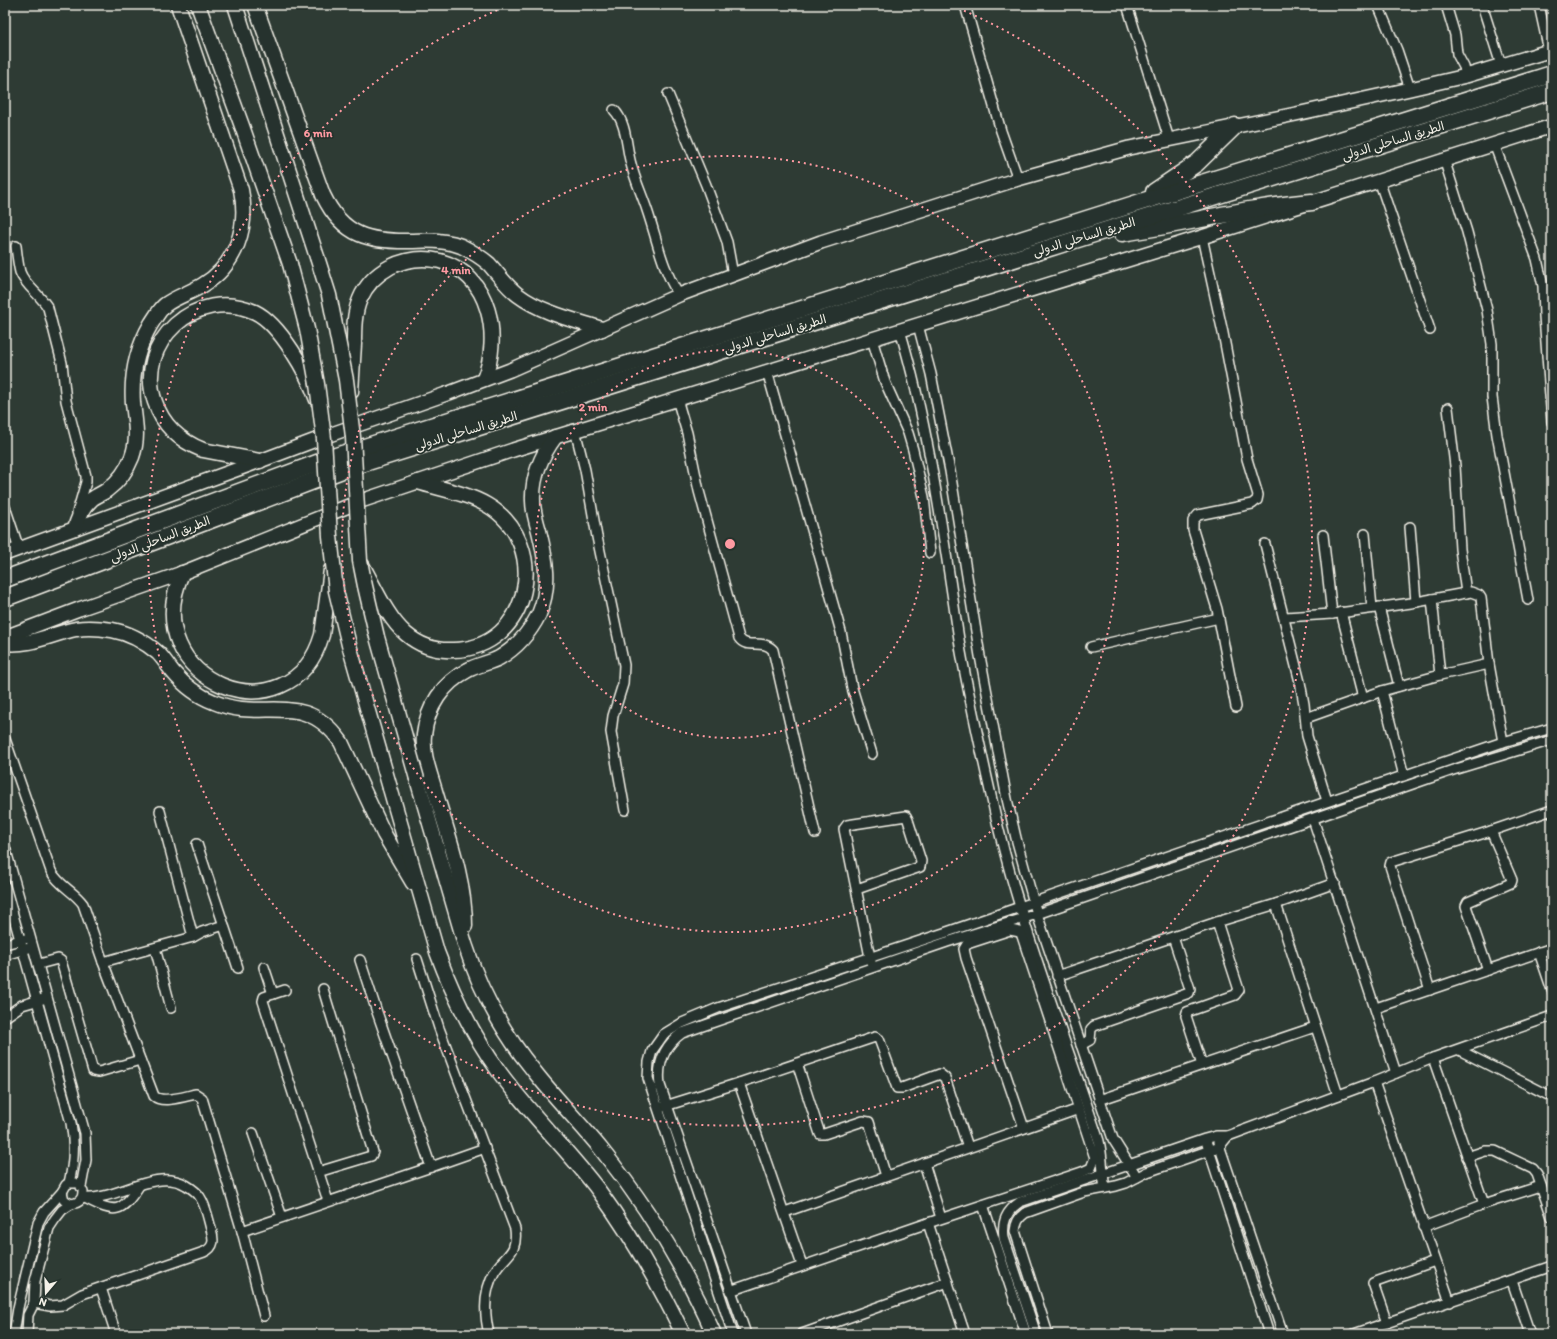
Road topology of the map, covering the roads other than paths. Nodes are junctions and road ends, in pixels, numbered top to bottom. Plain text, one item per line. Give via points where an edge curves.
1 (178, 5) edge
2 (198, 5) edge
3 (235, 5) edge
4 (255, 5) edge
5 (965, 5) edge
6 (1127, 5) edge
7 (1378, 5) edge
8 (1446, 5) edge
9 (1482, 5) edge
10 (1539, 5) edge
11 (1550, 50) edge
12 (1501, 65) junction
13 (1552, 74) edge
14 (1466, 76) junction
15 (1410, 90) junction
16 (1552, 91) edge
17 (668, 94) dead end
18 (614, 110) dead end
19 (1235, 126) junction
20 (1552, 126) edge
21 (1169, 139) junction
22 (1494, 144) junction
23 (1444, 159) junction
24 (1018, 180) junction
25 (1379, 180) junction
26 (1144, 200) junction
27 (1312, 202) junction
28 (1202, 237) junction
29 (1081, 238) junction
30 (16, 246) dead end
31 (733, 275) junction
32 (679, 295) junction
33 (918, 325) junction
34 (602, 329) junction
35 (900, 330) junction
36 (1430, 330) dead end
37 (872, 339) junction
38 (925, 350) junction
39 (907, 354) junction
40 (767, 371) junction
41 (484, 379) junction
42 (934, 391) junction
43 (918, 394) junction
44 (677, 399) junction
45 (350, 408) junction
46 (1448, 408) dead end
47 (321, 412) junction
48 (1552, 422) edge
49 (575, 430) junction
50 (555, 437) junction
51 (260, 461) junction
52 (418, 482) junction
53 (5, 507) edge
54 (1410, 527) dead end
55 (75, 528) junction
56 (1365, 534) dead end
57 (1323, 535) dead end
58 (1265, 544) dead end
59 (19, 549) junction
60 (930, 553) dead end
61 (5, 554) edge
62 (360, 561) junction
63 (332, 564) junction
64 (182, 573) junction
65 (5, 579) edge
66 (1466, 593) junction
67 (5, 598) edge
68 (1432, 599) junction
69 (1528, 600) dead end
70 (1416, 602) junction
71 (1376, 607) junction
72 (1336, 613) junction
73 (1285, 617) junction
74 (1219, 618) junction
75 (5, 637) edge
76 (5, 643) edge
77 (1091, 647) dead end
78 (1489, 664) junction
79 (1440, 675) junction
80 (1399, 686) junction
81 (1382, 692) junction
82 (1363, 698) junction
83 (1236, 707) dead end
84 (1306, 718) junction
85 (1552, 728) edge
86 (5, 739) edge
87 (1552, 740) edge
88 (1503, 742) junction
89 (872, 754) dead end
90 (1404, 776) junction
91 (1007, 799) junction
92 (992, 802) junction
93 (1327, 802) junction
94 (1317, 805) junction
95 (625, 810) dead end
96 (1552, 810) edge
97 (160, 811) dead end
98 (1317, 817) junction
99 (1491, 831) junction
100 (815, 833) dead end
101 (197, 844) dead end
102 (5, 847) edge
103 (1335, 883) junction
104 (5, 886) edge
105 (857, 889) junction
106 (420, 894) junction
107 (1034, 902) junction
108 (1276, 904) junction
109 (1020, 906) junction
110 (1037, 914) junction
111 (1024, 918) junction
112 (1217, 922) junction
113 (224, 925) junction
114 (988, 933) junction
115 (31, 937) junction
116 (193, 937) junction
117 (1173, 937) junction
118 (20, 940) junction
119 (5, 944) edge
120 (465, 944) junction
121 (34, 947) junction
122 (1030, 947) junction
123 (156, 948) junction
124 (1552, 948) edge
125 (23, 950) junction
126 (1539, 952) junction
127 (5, 955) edge
128 (871, 958) junction
129 (417, 959) dead end
130 (360, 960) dead end
131 (103, 962) junction
132 (39, 964) junction
133 (264, 967) dead end
134 (238, 968) dead end
135 (872, 968) junction
136 (1488, 970) junction
137 (1057, 976) junction
138 (323, 989) dead end
139 (286, 990) dead end
140 (1430, 990) junction
141 (1552, 990) edge
142 (273, 994) junction
143 (48, 998) junction
144 (37, 1001) junction
145 (171, 1008) dead end
146 (718, 1008) junction
147 (1376, 1008) junction
148 (1552, 1016) edge
149 (5, 1017) edge
150 (722, 1020) junction
151 (1315, 1027) junction
152 (60, 1040) junction
153 (49, 1043) junction
154 (1081, 1045) junction
155 (1459, 1050) junction
156 (1433, 1058) junction
157 (140, 1060) junction
158 (797, 1063) junction
159 (1202, 1065) junction
160 (1396, 1073) junction
161 (71, 1081) junction
162 (1374, 1082) junction
163 (740, 1083) junction
164 (60, 1084) junction
165 (1338, 1095) junction
166 (1552, 1097) edge
167 (1099, 1100) junction
168 (662, 1107) junction
169 (1079, 1109) junction
170 (82, 1120) junction
171 (71, 1123) junction
172 (1024, 1128) junction
173 (253, 1133) dead end
174 (1216, 1136) junction
175 (1228, 1136) junction
176 (1205, 1139) junction
177 (968, 1147) junction
178 (1219, 1147) junction
179 (486, 1148) junction
180 (1209, 1150) junction
181 (1467, 1157) junction
182 (924, 1163) junction
183 (1130, 1164) junction
184 (431, 1167) junction
185 (318, 1172) junction
186 (1102, 1174) junction
187 (886, 1176) junction
188 (1137, 1177) junction
189 (70, 1183) junction
190 (139, 1186) junction
191 (1541, 1186) junction
192 (80, 1187) junction
193 (1105, 1188) junction
194 (62, 1192) junction
195 (1032, 1193) junction
196 (84, 1199) junction
197 (328, 1201) junction
198 (71, 1204) junction
199 (1484, 1204) junction
200 (983, 1205) junction
201 (784, 1212) junction
202 (282, 1216) junction
203 (1552, 1217) edge
204 (941, 1218) junction
205 (928, 1222) junction
206 (1423, 1227) junction
207 (1003, 1230) junction
208 (242, 1231) junction
209 (992, 1233) junction
210 (1435, 1261) junction
211 (802, 1265) junction
212 (1552, 1266) edge
213 (1028, 1274) junction
214 (1017, 1277) junction
215 (1512, 1281) junction
216 (948, 1282) junction
217 (101, 1288) junction
218 (22, 1290) junction
219 (730, 1291) junction
220 (34, 1292) junction
221 (1450, 1302) junction
222 (32, 1306) junction
223 (18, 1308) junction
224 (264, 1316) dead end
225 (1387, 1323) junction
226 (823, 1330) edge
227 (14, 1334) edge
228 (27, 1334) edge
229 (116, 1334) edge
230 (490, 1334) edge
231 (683, 1334) edge
232 (714, 1334) edge
233 (733, 1334) edge
234 (746, 1334) edge
235 (802, 1334) edge
236 (965, 1334) edge
237 (1026, 1334) edge
238 (1036, 1334) edge
239 (1048, 1334) edge
240 (1269, 1334) edge
241 (1283, 1334) edge
242 (1354, 1334) edge
243 (1530, 1334) edge

1 - 55 main road via 241,190 243,228 233,255 221,271 205,284 166,304 151,324 140,346 134,370 132,393 137,432 132,457 119,479 86,505
2 - 47 main road, bridge via 290,264 307,328
3 - 45 main road, bridge via 323,274 335,323
4 - 34 main road via 323,195 336,217 345,226 380,241 431,240 460,246 483,259 510,289 526,301 546,311
5 - 24 street via 1001,131
6 - 21 street
7 - 15 street
8 - 14 street via 1455,35 1457,54
9 - 12 street
10 - 11 street
11 - 12 street
12 - 14 street
13 - 26 highway, الطريق الساحلى الدولى
14 - 15 street
15 - 19 street
16 - 29 highway, الطريق الساحلى الدولى
17 - 31 street via 727,242
18 - 32 street via 623,126 626,146 664,266
19 - 21 street
19 - 26 highway via 1198,163
20 - 22 street
21 - 24 street
22 - 23 street
22 - 48 street via 1537,260 1543,286
23 - 25 street
23 - 69 street via 1467,232 1487,310 1492,344 1492,397 1497,435
24 - 31 street via 821,242
25 - 27 street
25 - 36 street
26 - 65 highway, الطريق الساحلى الدولى via 336,456
27 - 28 street
27 - 29 highway via 1268,206 1156,228
28 - 33 street
28 - 74 street via 1247,459 1258,495 1252,504 1198,515 1193,521 1193,530
29 - 67 highway, الطريق الساحلى الدولى via 342,470
30 - 55 street via 21,273 48,308 62,363 66,401 86,476
31 - 32 street
32 - 34 street
33 - 35 street
33 - 38 street
34 - 41 street
35 - 37 street
35 - 39 street
37 - 40 street
37 - 60 street via 885,382 913,450 924,497
38 - 39 street
38 - 42 street
39 - 43 street
40 - 44 street
40 - 89 street via 841,632 852,688
41 - 45 main road, bridge via 492,350 492,329 486,304 472,280 452,265 432,259 407,260 380,273 368,285 357,308
41 - 51 street
42 - 43 street
42 - 91 street
43 - 92 street via 962,654
44 - 49 street
44 - 100 street via 739,638 741,642 764,644 773,650
45 - 62 main road, bridge
46 - 66 street
47 - 51 main road, bridge via 299,363 263,317 246,308 208,307 190,313 175,324 163,338 154,355 151,368 150,382 157,408 166,424 186,442 203,450
47 - 63 main road, bridge
49 - 50 street
49 - 95 street via 586,470 597,537 624,665 623,684 612,716 611,732
50 - 52 street
50 - 120 main road via 540,462 533,491 534,511 546,566 544,598 539,612 527,633 511,650 498,658 468,669 449,683 434,702 426,724 426,760 462,888
51 - 55 street
52 - 62 main road via 488,505 507,522 520,544 526,568 524,594 514,617 489,641 476,647 461,650 431,648 405,634 395,623
52 - 64 street via 361,501
53 - 59 street
54 - 70 street
55 - 59 street
56 - 71 street
57 - 72 street
58 - 73 street
59 - 61 street
62 - 120 main road, bridge via 375,631
63 - 64 main road via 322,635 311,660 293,678 278,686 253,692 236,690 211,681 191,664 179,644 174,627 173,609 175,591
63 - 106 main road, bridge via 349,645
64 - 75 street
66 - 68 street
66 - 78 street via 1475,593 1481,598
68 - 70 street
68 - 79 street
70 - 71 street
71 - 72 street
71 - 80 street
72 - 73 street
72 - 82 street
73 - 84 street
74 - 77 street
74 - 83 street
76 - 106 main road via 28,643 85,628 112,630 130,636 149,647 187,686 204,698 242,710 289,709 320,720 341,742 384,834
78 - 79 street
78 - 88 street
79 - 80 street
80 - 81 street
81 - 82 street
81 - 90 street
82 - 84 street
84 - 93 street via 1307,736
85 - 88 street
86 - 131 street via 51,872 58,882 78,896 84,904
87 - 98 street via 1453,770
88 - 90 street
90 - 93 street
91 - 92 street
91 - 107 street
92 - 109 street
93 - 94 street
94 - 98 street
94 - 107 street
96 - 99 street
97 - 116 street
98 - 103 street
98 - 110 street
99 - 136 street via 1512,880 1511,883 1468,902 1466,906
99 - 140 street via 1390,864
101 - 113 street
102 - 115 street
103 - 108 street
103 - 147 street
104 - 118 street
105 - 105 street via 844,832 845,826 906,816 921,861 920,867
105 - 128 street
106 - 231 main road via 447,978 477,1038 512,1088 580,1167 617,1217 648,1267
107 - 109 street
107 - 110 street
108 - 112 street
108 - 151 street
109 - 111 street
109 - 128 street
110 - 111 street
110 - 137 street
111 - 114 street
111 - 122 street
112 - 117 street
112 - 159 street via 1239,990 1235,995 1187,1012 1186,1016
113 - 116 street
113 - 134 street
114 - 122 street via 1015,930 1020,932
114 - 135 street
114 - 172 street via 967,944 964,952
115 - 118 street
115 - 121 street
116 - 123 street
117 - 137 street
117 - 154 street via 1190,990 1189,994 1094,1026 1090,1040
118 - 119 street
118 - 125 street
120 - 232 main road via 481,987 511,1040 534,1071 602,1149 640,1202 686,1277
121 - 125 street
121 - 132 street
122 - 169 street
122 - 186 street via 1101,1150
123 - 131 street
123 - 145 street
124 - 126 street
125 - 127 street
125 - 144 street
126 - 136 street
126 - 141 street
128 - 135 street
128 - 146 street
129 - 179 street via 439,1028
130 - 184 street
131 - 157 street
132 - 143 street
132 - 157 street via 58,959 61,961 93,1070 99,1072
133 - 142 street
135 - 150 street
136 - 140 street
137 - 154 street
138 - 185 street via 373,1152 371,1156
139 - 142 street
140 - 147 street
142 - 185 street via 264,997 263,1001
143 - 144 street
143 - 152 street
144 - 149 street via 22,1005
144 - 153 street
146 - 150 street
146 - 168 street via 672,1028 664,1034 652,1051 648,1078
147 - 160 street
148 - 155 street
150 - 168 street via 682,1033 666,1048 658,1073
151 - 159 street
151 - 165 street
152 - 153 street
152 - 161 street
153 - 164 street
154 - 167 street
155 - 156 street
155 - 166 street
156 - 160 street
156 - 181 street
157 - 208 street via 155,1098 160,1100 196,1094 202,1098
158 - 163 street
158 - 177 street via 878,1037 897,1088 940,1074 945,1078
158 - 187 street via 820,1134 864,1121 869,1122
159 - 167 street
160 - 162 street
161 - 164 street
161 - 170 street
162 - 165 street
162 - 206 street
163 - 168 street
163 - 201 street
164 - 171 street
165 - 175 street
167 - 183 street via 1113,1139
168 - 219 street
168 - 233 street
169 - 172 street
169 - 195 street via 1095,1158 1093,1165
170 - 171 street
170 - 192 street via 86,1160
171 - 189 street via 74,1147
172 - 177 street
173 - 202 street
174 - 175 street
174 - 176 street
174 - 178 street
175 - 178 street
176 - 180 street
176 - 183 street
177 - 182 street
178 - 180 street
178 - 241 street
179 - 184 street
179 - 230 street via 513,1220 516,1236 511,1254 495,1272 487,1292 485,1317
180 - 188 street
180 - 240 street
181 - 191 street via 1485,1150 1495,1151 1533,1169
181 - 199 street
182 - 187 street
182 - 204 street
183 - 186 street
183 - 188 street
184 - 197 street
185 - 197 street
186 - 193 street
186 - 195 street
187 - 201 street
188 - 193 street
189 - 192 street
189 - 194 street
190 - 196 street
190 - 196 street via 127,1204 112,1209 106,1209
190 - 217 street via 160,1180 171,1180 192,1188 200,1196 205,1207 214,1240 204,1252
191 - 199 street
191 - 203 street
192 - 196 street
193 - 213 street via 1084,1192 1021,1216 1015,1231
194 - 198 street via 64,1200
194 - 218 street via 52,1201 38,1223
195 - 200 street
195 - 207 street via 1007,1213
196 - 198 street
197 - 202 street
198 - 220 street via 62,1210 49,1228
199 - 206 street
200 - 204 street
200 - 209 street
201 - 211 street
202 - 208 street
204 - 205 street
205 - 211 street
205 - 216 street
206 - 210 street
207 - 209 street
207 - 214 street
208 - 224 street
209 - 237 street
210 - 221 street
210 - 225 street via 1374,1284
211 - 219 street
212 - 215 street
213 - 214 street
213 - 239 street
214 - 238 street
215 - 221 street
215 - 243 street
216 - 226 street
216 - 236 street
217 - 222 street via 57,1307
217 - 229 street
218 - 220 street
218 - 223 street
219 - 234 street
220 - 222 street
221 - 225 street
222 - 223 street
222 - 228 street via 27,1320
223 - 227 street
225 - 242 street
226 - 235 street

